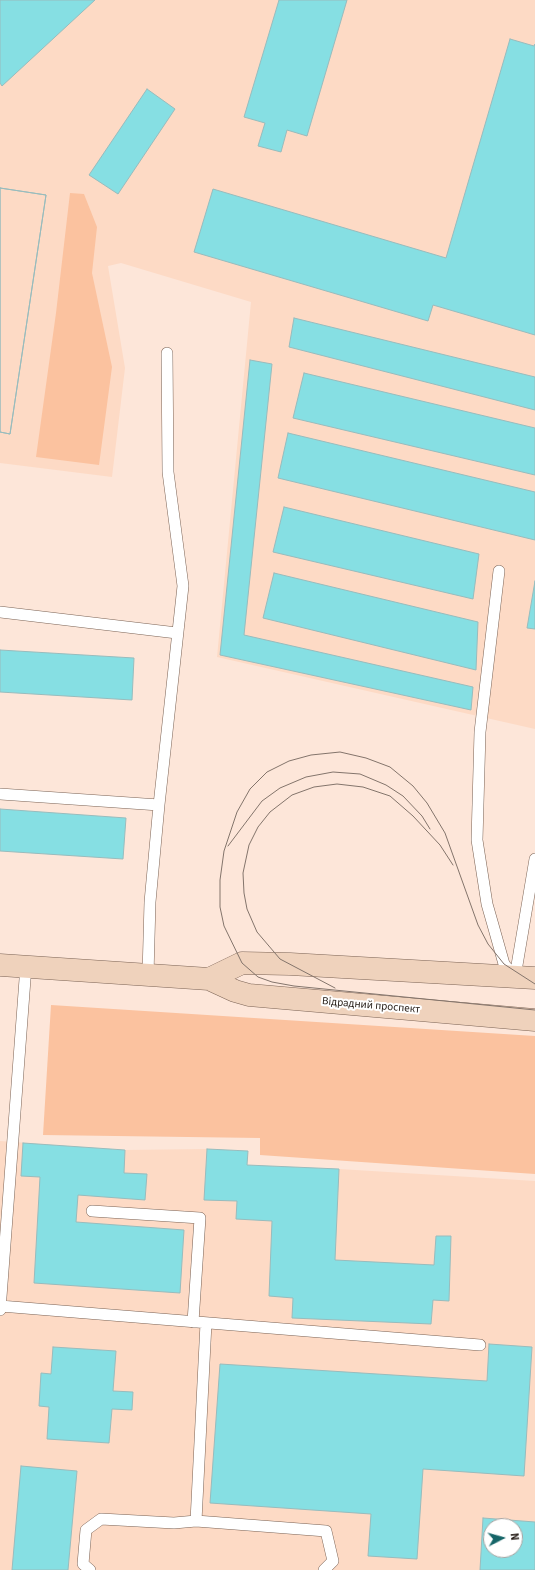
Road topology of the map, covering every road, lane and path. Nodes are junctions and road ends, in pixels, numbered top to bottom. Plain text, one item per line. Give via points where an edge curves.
1 (167, 353) dead end
2 (499, 571) dead end
3 (0, 612) edge
4 (177, 633) junction
5 (0, 794) edge
6 (159, 805) junction
7 (535, 859) edge
8 (0, 965) edge
9 (26, 966) junction
10 (148, 975) junction
11 (525, 977) edge
12 (209, 980) junction
13 (535, 1020) edge
14 (92, 1211) dead end
15 (0, 1306) edge
16 (0, 1310) edge
17 (194, 1322) junction
18 (206, 1323) junction
19 (480, 1345) dead end
20 (196, 1521) junction
21 (90, 1570) edge
22 (324, 1570) edge

1 - 4 lane via 168,472 183,586
2 - 11 lane via 480,732 477,840 488,904 504,964
3 - 4 lane
4 - 6 lane
5 - 6 lane
6 - 10 lane via 150,902
7 - 11 lane
8 - 9 main road, Відрадний проспект
9 - 10 main road, Відрадний проспект
9 - 15 lane
10 - 12 main road, Відрадний проспект
11 - 12 main road via 290,964 242,964
12 - 13 main road, Відрадний проспект via 249,996
14 - 17 lane via 200,1218
15 - 16 lane
15 - 17 lane
17 - 18 lane
18 - 19 lane
18 - 20 lane
20 - 21 lane via 101,1519 86,1530 83,1564
20 - 22 lane via 326,1531 333,1561

